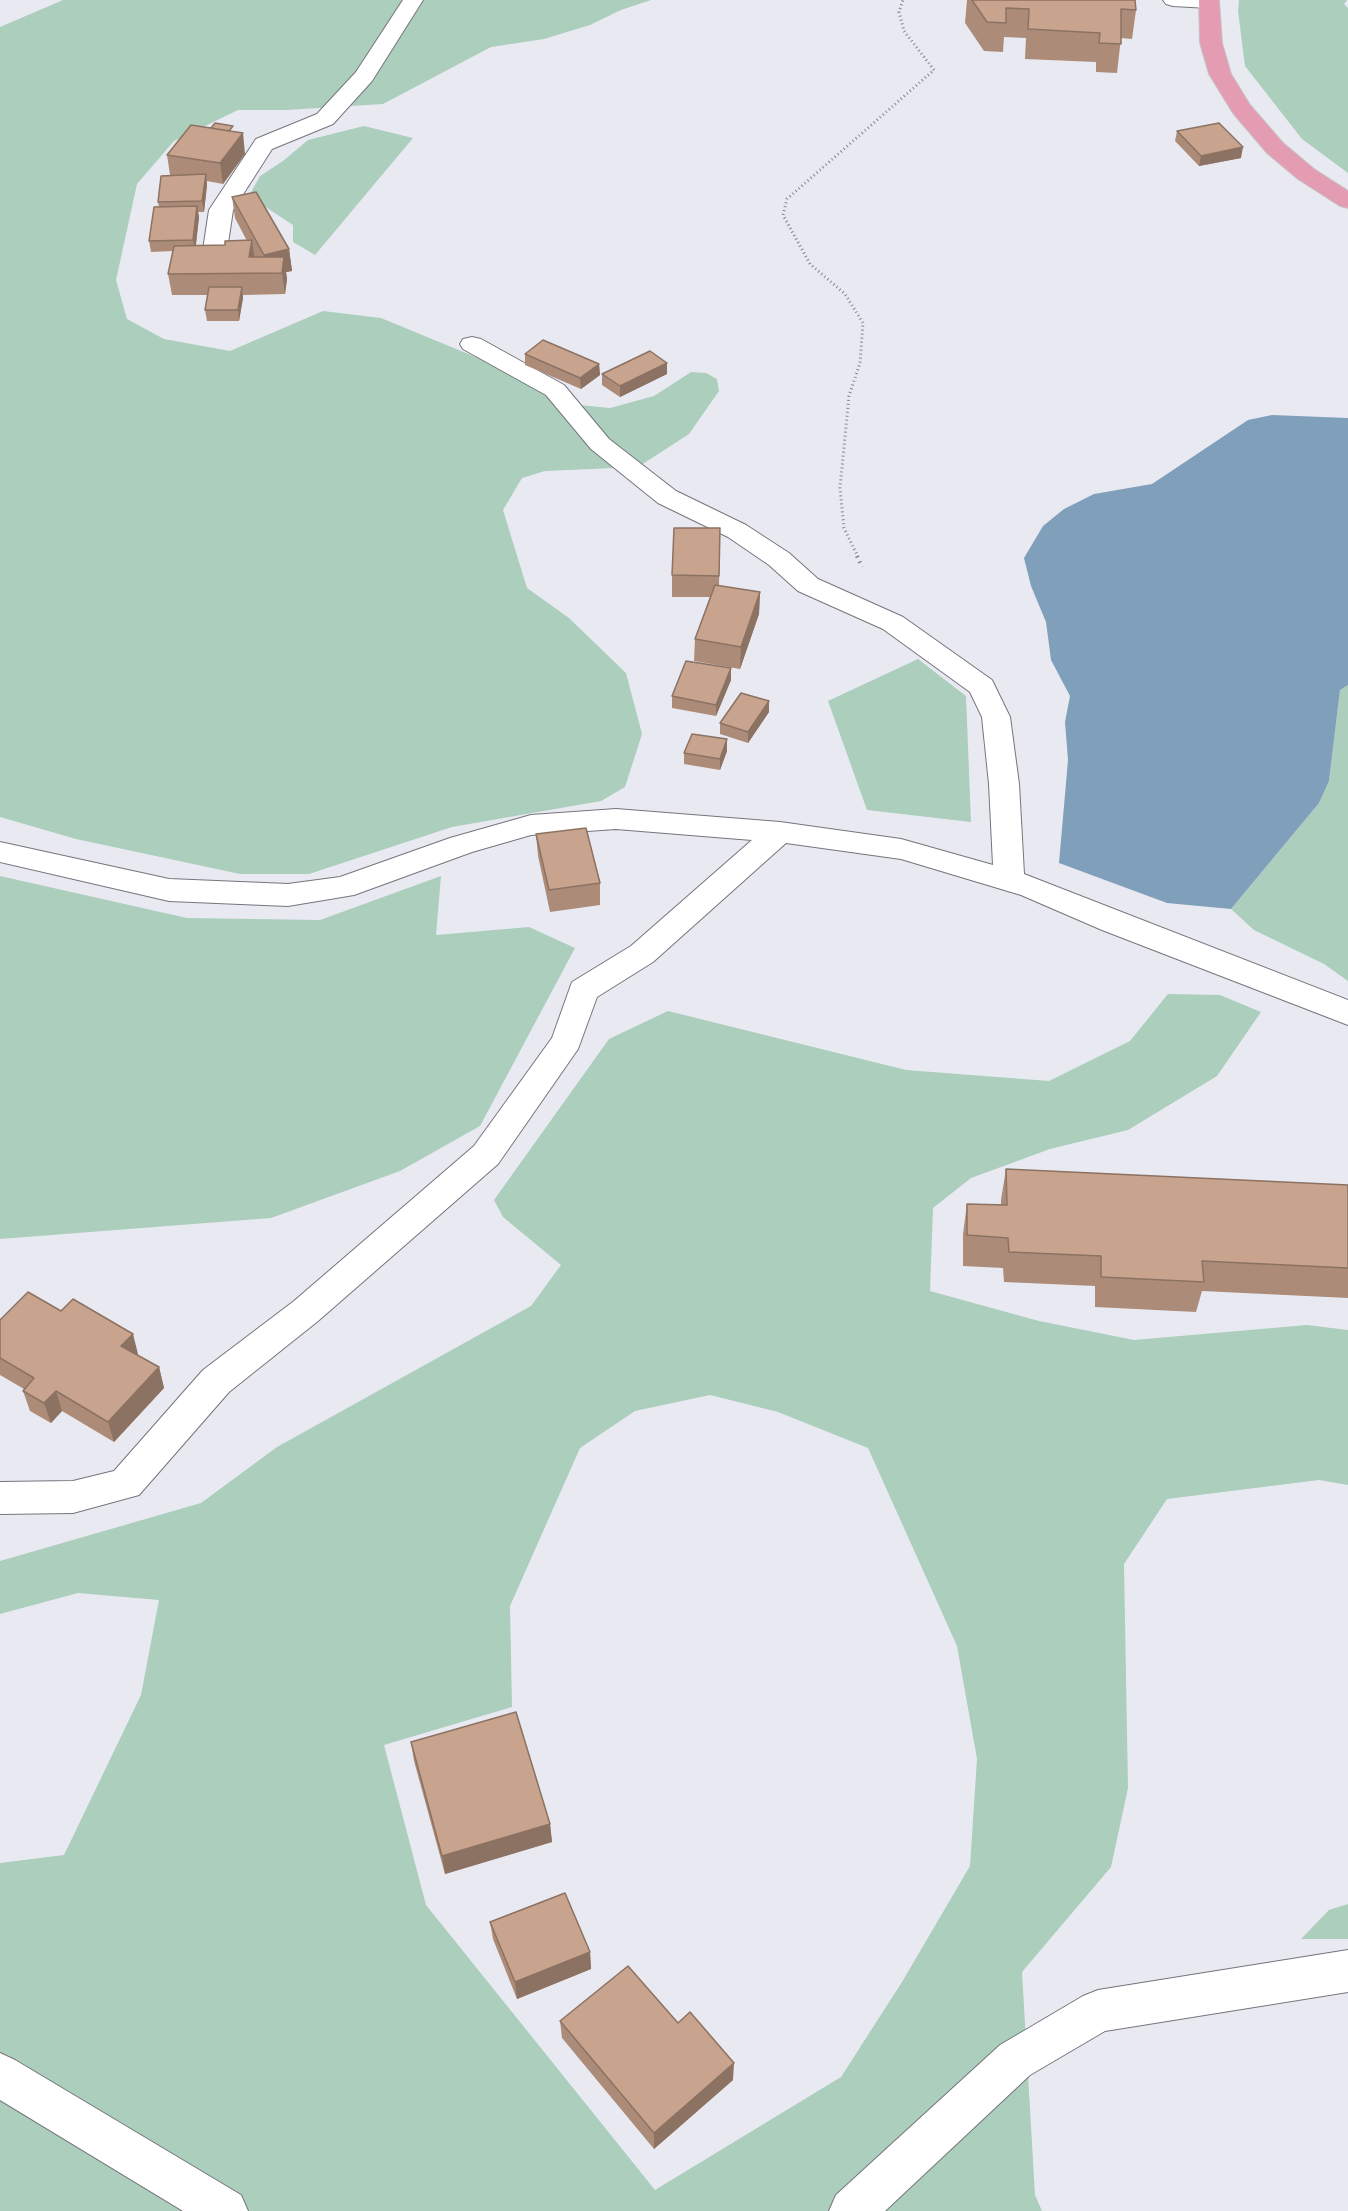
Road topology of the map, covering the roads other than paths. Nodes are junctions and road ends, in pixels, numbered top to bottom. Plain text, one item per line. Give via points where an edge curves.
1 (413, 0) edge
2 (1173, 0) edge
3 (1209, 1) edge
4 (1348, 201) edge
5 (215, 250) edge
6 (472, 344) dead end
7 (780, 832) junction
8 (0, 852) edge
9 (1009, 880) junction
10 (1348, 1013) edge
11 (0, 1498) edge
12 (1348, 1971) edge
13 (0, 2074) edge
14 (225, 2211) edge
15 (852, 2211) edge

1 - 5 street via 364,76 325,119 264,144 221,210
2 - 3 street
3 - 4 main road via 1211,43 1220,74 1241,108 1275,148
6 - 9 street via 555,390 600,444 667,497 737,531 779,559 808,585 893,623 982,687 996,717
7 - 8 street via 616,819 531,825 343,887 288,895 169,890
7 - 9 street via 901,849
7 - 11 street via 642,954 583,990 567,1041 486,1155 306,1311 216,1381 126,1484 73,1497
9 - 10 street
12 - 15 street via 1098,2011 1015,2060
13 - 14 street

